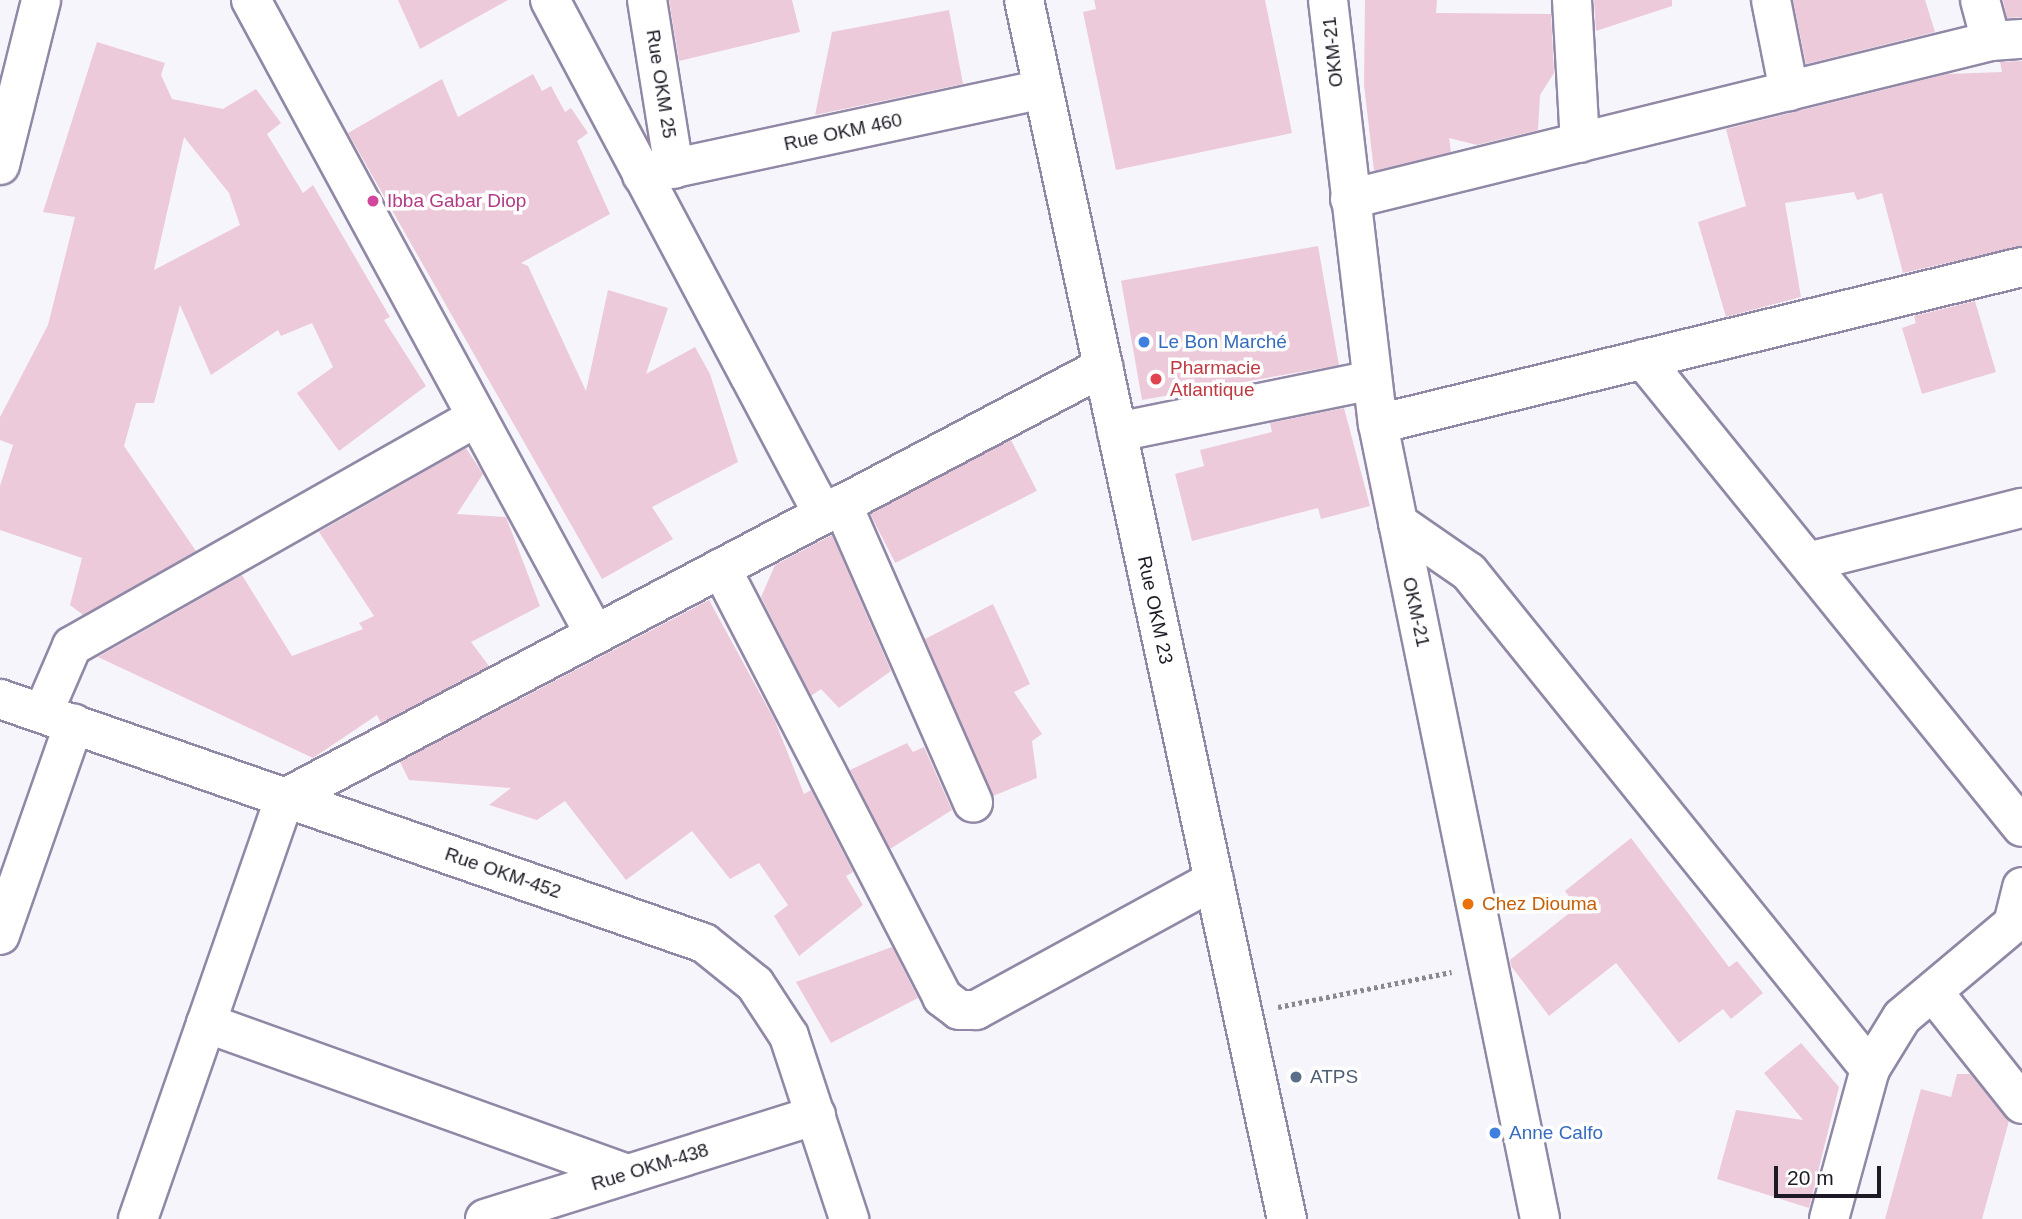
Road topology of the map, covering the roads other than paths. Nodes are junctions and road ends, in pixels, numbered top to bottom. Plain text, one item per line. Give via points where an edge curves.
1 (41, 0) edge
2 (251, 0) edge
3 (550, 0) edge
4 (648, 0) edge
5 (1024, 0) edge
6 (1328, 0) edge
7 (1572, 0) edge
8 (1771, 0) edge
9 (1980, 0) edge
10 (2007, 40) edge
11 (1043, 89) junction
12 (1789, 91) junction
13 (1580, 143) junction
14 (0, 165) edge
15 (658, 172) junction
16 (1350, 199) junction
17 (2022, 267) edge
18 (1643, 359) junction
19 (1103, 368) junction
20 (1372, 380) junction
21 (477, 417) junction
22 (1378, 424) junction
23 (1117, 432) junction
24 (2022, 508) edge
25 (833, 509) junction
26 (1398, 523) junction
27 (1808, 562) junction
28 (721, 568) junction
29 (595, 635) junction
30 (0, 699) edge
31 (58, 719) junction
32 (285, 797) junction
33 (973, 803) dead end
34 (2022, 827) edge
35 (1214, 880) junction
36 (2022, 887) edge
37 (0, 935) edge
38 (1933, 992) junction
39 (206, 1023) junction
40 (1870, 1069) junction
41 (2022, 1104) edge
42 (816, 1115) junction
43 (628, 1174) junction
44 (138, 1219) edge
45 (485, 1219) edge
46 (849, 1219) edge
47 (1287, 1219) edge
48 (1539, 1219) edge
49 (1829, 1219) edge

1 - 14 street
2 - 21 street
3 - 15 street
4 - 15 street, Rue OKM 25
5 - 11 street, Rue OKM 23
6 - 16 street, OKM-21
7 - 13 street
8 - 12 street
9 - 10 street
10 - 12 street
11 - 15 street, Rue OKM 460
11 - 19 street, Rue OKM 23
12 - 13 street
13 - 16 street
15 - 25 street
16 - 20 street, OKM-21
17 - 18 street
18 - 22 street
18 - 27 street
19 - 23 street, Rue OKM 23
19 - 25 street
20 - 22 street, OKM-21
20 - 23 street
21 - 29 street
21 - 31 street via 72,646
22 - 26 street, OKM-21
23 - 35 street, Rue OKM 23
24 - 27 street
25 - 28 street
25 - 33 street
26 - 40 street via 1469,572
26 - 48 street, OKM-21
27 - 34 street
28 - 29 street
28 - 35 street via 942,997 959,1010 976,1010
29 - 32 street
30 - 31 street, Rue OKM-452
31 - 32 street, Rue OKM-452
31 - 37 street
32 - 39 street
32 - 42 street, Rue OKM-452 via 704,943 755,984 774,1008 789,1036
35 - 47 street, Rue OKM 23
36 - 38 street via 2013,925
38 - 40 street via 1902,1017
38 - 41 street
39 - 43 street
39 - 44 street
40 - 49 street
42 - 43 street, Rue OKM-438
42 - 46 street, Rue OKM-452
43 - 45 street, Rue OKM-438

